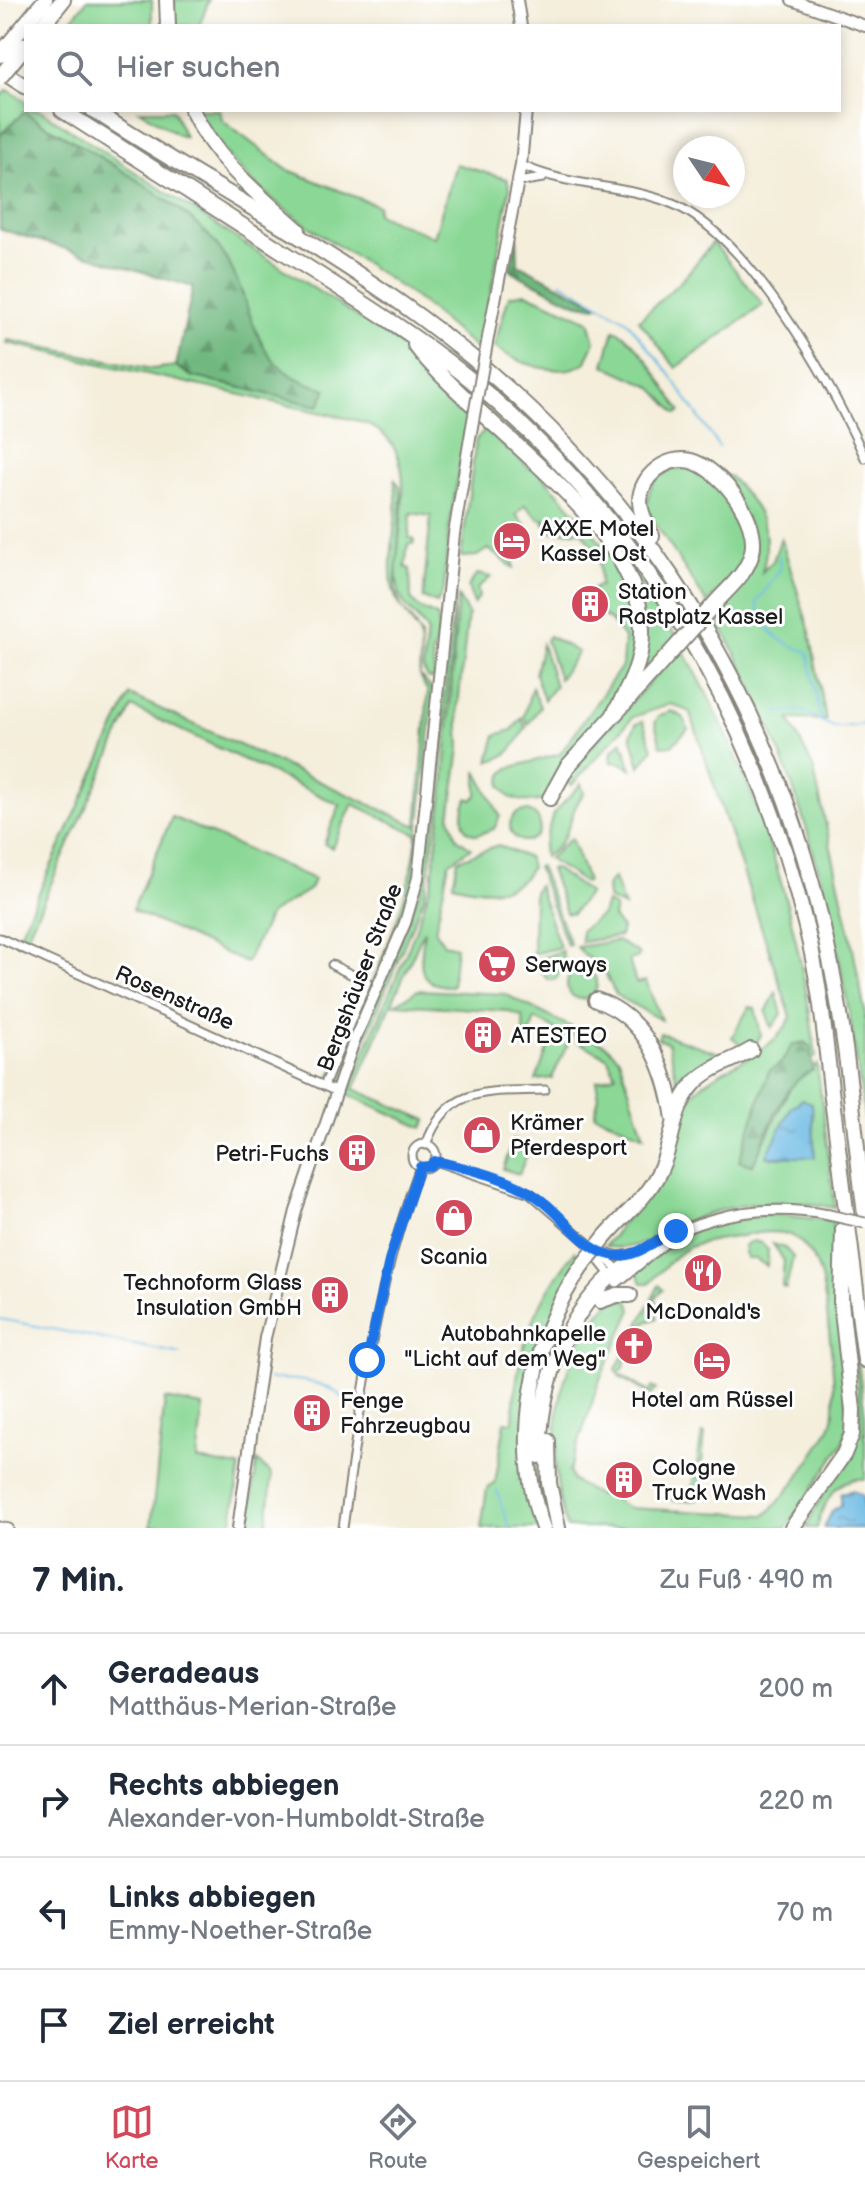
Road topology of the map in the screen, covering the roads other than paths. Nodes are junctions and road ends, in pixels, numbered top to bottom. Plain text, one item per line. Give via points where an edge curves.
1 (45, 0) edge
2 (63, 0) edge
3 (167, 0) edge
4 (792, 0) edge
5 (518, 1) edge
6 (25, 24) edge
7 (44, 24) edge
8 (168, 24) edge
9 (521, 24) edge
10 (24, 25) edge
11 (865, 26) edge
12 (24, 47) edge
13 (0, 52) edge
14 (24, 65) edge
15 (0, 70) edge
16 (0, 77) edge
17 (24, 86) edge
18 (65, 112) edge
19 (96, 112) edge
20 (193, 112) edge
21 (526, 112) edge
22 (521, 165) junction
23 (546, 177) junction
24 (518, 182) junction
25 (325, 254) junction
26 (406, 331) junction
27 (865, 458) edge
28 (664, 562) junction
29 (614, 714) junction
30 (550, 798) dead end
31 (0, 938) edge
32 (332, 965) dead end
33 (596, 1000) dead end
34 (751, 1050) dead end
35 (324, 1086) junction
36 (545, 1090) dead end
37 (335, 1091) junction
38 (674, 1119) junction
39 (426, 1145) junction
40 (856, 1145) junction
41 (435, 1161) junction
42 (420, 1167) junction
43 (865, 1183) edge
44 (846, 1209) junction
45 (865, 1214) edge
46 (865, 1223) edge
47 (685, 1229) junction
48 (578, 1235) junction
49 (602, 1253) junction
50 (638, 1253) junction
51 (618, 1276) junction
52 (630, 1295) dead end
53 (600, 1301) junction
54 (865, 1360) edge
55 (815, 1495) junction
56 (0, 1526) edge
57 (9, 1528) edge
58 (238, 1528) edge
59 (343, 1528) edge
60 (545, 1528) edge
61 (558, 1528) edge
62 (792, 1528) edge
63 (802, 1528) edge

1 - 6 highway, bridge
2 - 7 highway
3 - 8 highway
4 - 11 main road
5 - 9 main road
10 - 13 highway, bridge
12 - 16 highway, bridge
13 - 14 highway
15 - 17 highway
18 - 26 highway
19 - 25 highway
20 - 25 highway via 237,175
21 - 22 main road, Bergshäuser Straße
22 - 23 street
22 - 24 main road, Bergshäuser Straße
23 - 24 street
23 - 27 street via 660,199 703,223 784,315 830,387
24 - 37 main road, Bergshäuser Straße, bridge via 454,534 421,868 405,923
25 - 28 highway via 423,320 514,394 583,463
26 - 29 highway via 445,377 546,472 624,568 640,611 642,642 636,671
26 - 44 highway via 534,437 580,487 662,595 726,704 774,819 807,931
28 - 29 highway, bridge via 643,517 641,492 662,465 691,461 717,478 741,509 753,534 752,551 745,568
28 - 40 highway via 731,673 790,811 832,967
29 - 30 highway via 567,767
31 - 35 street, Rosenstraße
32 - 35 street, Bergshäuser Straße via 367,982
33 - 38 highway via 625,1017 651,1045 665,1074
34 - 38 highway via 703,1075
35 - 37 street, Rosenstraße
36 - 39 street via 488,1092 456,1100 437,1120
37 - 58 main road, Bergshäuser Straße via 296,1211 269,1321
38 - 60 highway, bridge via 657,1177 582,1266 554,1316 534,1384 530,1459
39 - 41 street via 435,1151
39 - 42 street via 413,1152
40 - 43 highway
40 - 45 highway
41 - 42 street
41 - 48 street via 530,1193
42 - 59 street via 373,1330
44 - 54 highway
44 - 55 highway via 841,1293 853,1426 844,1454
46 - 47 street, bridge via 795,1210 751,1211
47 - 50 street
47 - 51 street
48 - 49 street
48 - 51 street
49 - 50 street
49 - 51 street
50 - 51 street
51 - 53 highway
51 - 60 highway via 571,1328 543,1401 539,1467
52 - 53 highway
53 - 61 highway via 568,1355 551,1412 548,1473
55 - 62 highway
55 - 63 highway
56 - 57 street

